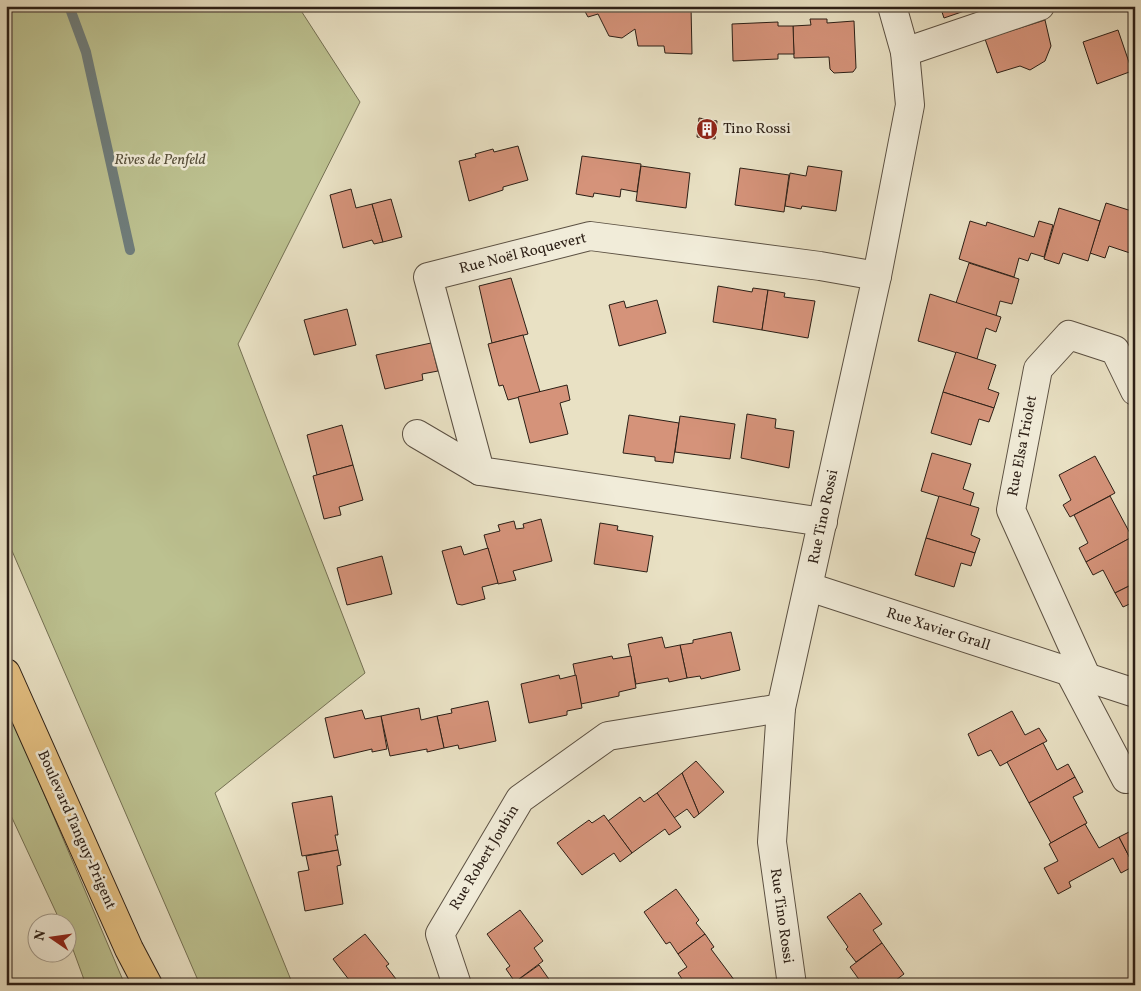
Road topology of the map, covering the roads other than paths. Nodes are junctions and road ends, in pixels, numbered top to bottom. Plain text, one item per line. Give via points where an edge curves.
1 (892, 6) edge
2 (1040, 6) edge
3 (905, 52) junction
4 (877, 276) junction
5 (1135, 391) edge
6 (417, 434) dead end
7 (480, 470) junction
8 (823, 522) junction
9 (809, 587) junction
10 (6, 673) edge
11 (1077, 674) junction
12 (1135, 693) edge
13 (781, 708) junction
14 (1135, 775) edge
15 (148, 985) edge
16 (458, 985) edge
17 (792, 985) edge

1 - 3 street, Rue Tino Rossi
2 - 3 street
3 - 4 street, Rue Tino Rossi via 910,105
4 - 7 street, Rue Noël Roquevert via 590,236 428,277
4 - 8 street, Rue Tino Rossi
5 - 11 street, Rue Elsa Triolet via 1115,350 1070,335 1038,368 1011,510
6 - 7 street
7 - 8 street
8 - 9 street, Rue Tino Rossi
9 - 11 street, Rue Xavier Grall
9 - 13 street, Rue Tino Rossi
10 - 15 main road, Boulevard Tanguy-Prigent
11 - 12 street, Rue Xavier Grall
11 - 14 street via 1126,780
13 - 16 street, Rue Robert Joubin via 608,736 520,799 440,934
13 - 17 street, Rue Tino Rossi via 772,842

